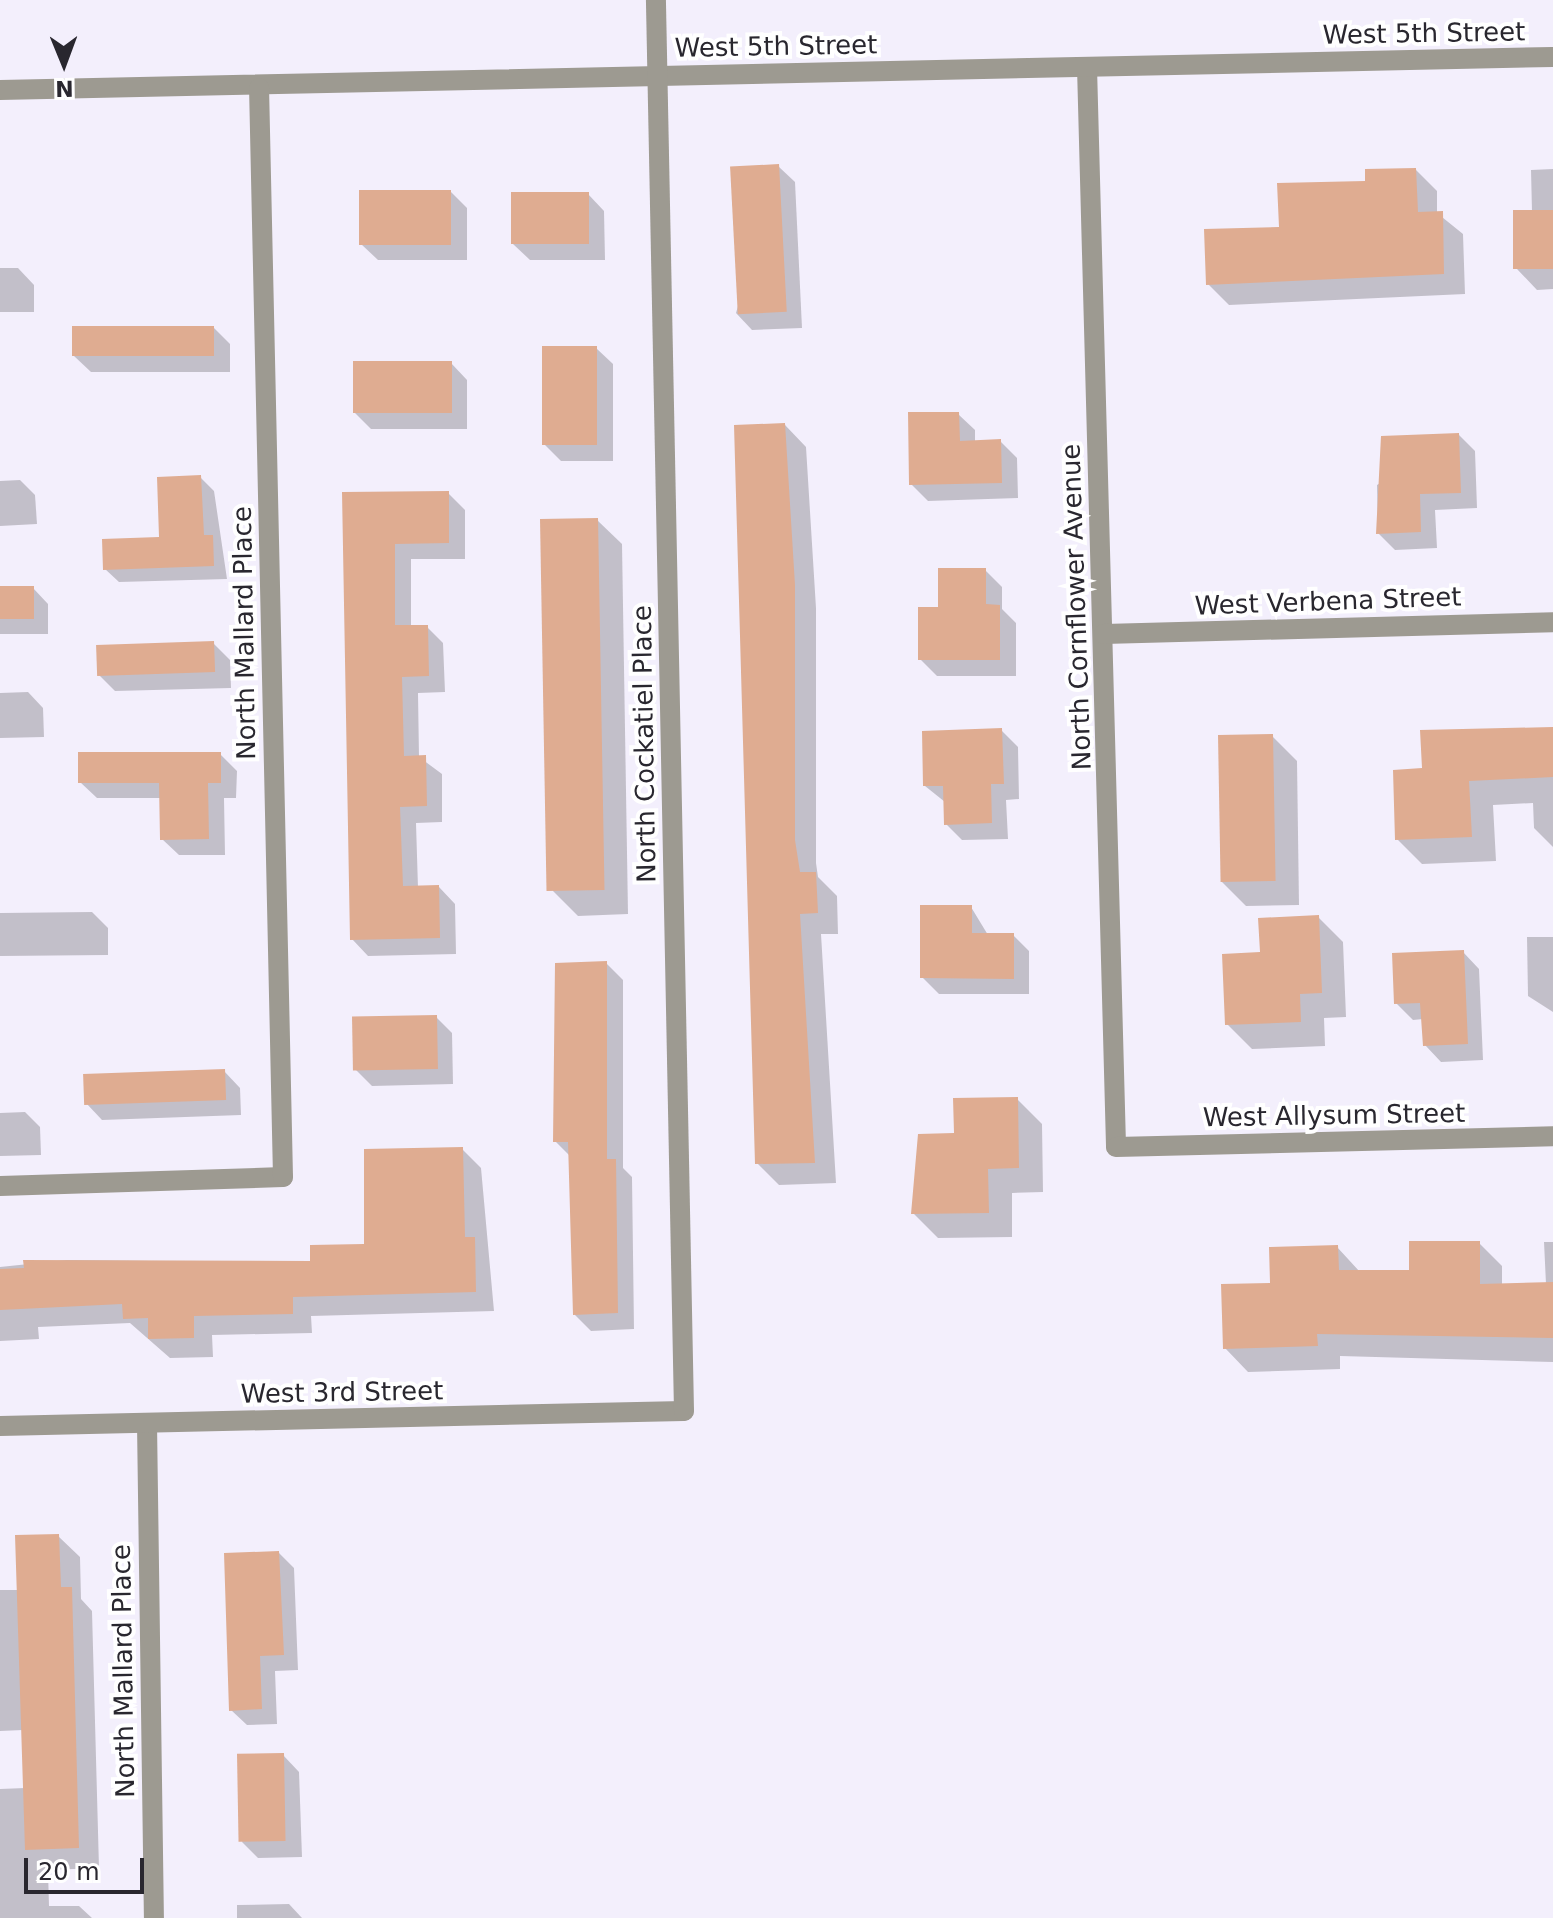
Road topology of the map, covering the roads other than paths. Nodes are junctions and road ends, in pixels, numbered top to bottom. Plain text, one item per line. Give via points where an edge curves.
1 (656, 0) edge
2 (1553, 57) edge
3 (1087, 67) junction
4 (658, 76) junction
5 (259, 88) junction
6 (0, 90) edge
7 (1553, 622) edge
8 (1104, 634) junction
9 (1553, 1136) edge
10 (1116, 1147) joint
11 (0, 1186) edge
12 (684, 1411) joint
13 (147, 1423) junction
14 (0, 1426) edge
15 (154, 1918) edge

1 - 4 street, North Cockatiel Place
2 - 3 street, West 5th Street
3 - 4 street, West 5th Street
3 - 8 street, North Cornflower Avenue
4 - 5 street, West 5th Street
4 - 12 street, North Cockatiel Place
5 - 6 street, West 5th Street
5 - 11 street, North Mallard Place via 283,1177
7 - 8 street, West Verbena Street
8 - 10 street, North Cornflower Avenue
9 - 10 street, West Allysum Street
12 - 13 street, West 3rd Street
13 - 14 street, West 3rd Street
13 - 15 street, North Mallard Place

